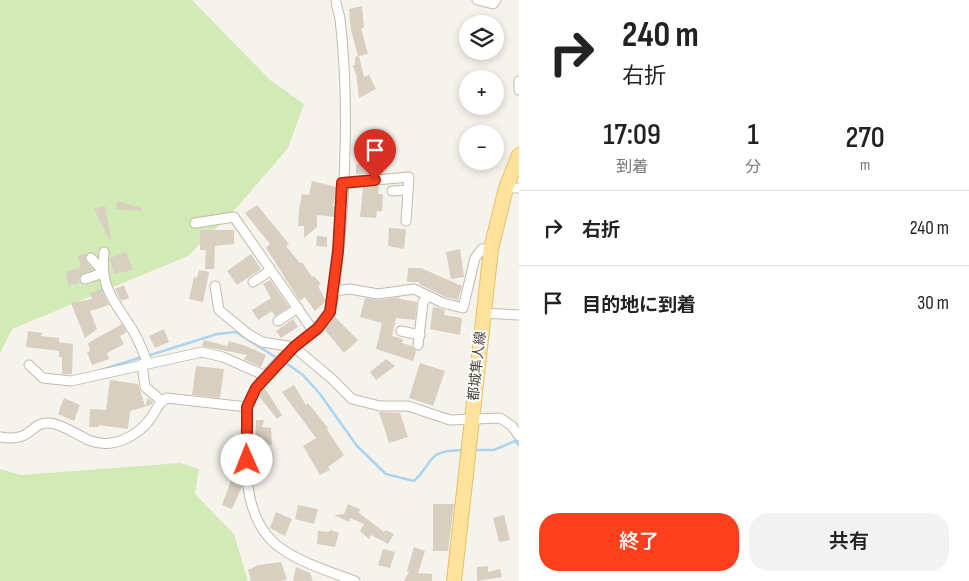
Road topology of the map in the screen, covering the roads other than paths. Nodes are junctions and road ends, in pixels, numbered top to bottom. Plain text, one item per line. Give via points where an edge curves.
1 (477, 0) edge
2 (496, 0) edge
3 (337, 1) edge
4 (519, 82) edge
5 (519, 90) edge
6 (519, 156) edge
7 (342, 183) junction
8 (513, 188) edge
9 (408, 190) junction
10 (392, 191) dead end
11 (406, 221) dead end
12 (195, 223) dead end
13 (491, 248) junction
14 (104, 252) dead end
15 (91, 258) dead end
16 (102, 271) junction
17 (270, 271) junction
18 (85, 279) dead end
19 (253, 282) dead end
20 (215, 286) dead end
21 (334, 291) junction
22 (428, 296) junction
23 (298, 308) junction
24 (483, 313) junction
25 (519, 315) edge
26 (278, 321) dead end
27 (314, 332) junction
28 (401, 332) dead end
29 (420, 335) junction
30 (418, 345) dead end
31 (294, 347) junction
32 (145, 360) junction
33 (29, 365) dead end
34 (266, 376) junction
35 (162, 401) junction
36 (247, 407) junction
37 (472, 418) junction
38 (519, 436) edge
39 (0, 437) edge
40 (356, 581) edge
41 (454, 581) edge

1 - 2 street via 488,4
3 - 7 street via 344,103
4 - 5 street
6 - 8 main road, 都城隼人線
7 - 9 street via 409,177
7 - 21 street
8 - 13 main road, 都城隼人線
9 - 10 street
9 - 11 street
12 - 17 street via 234,217
13 - 22 street via 482,248 475,258 463,308
13 - 24 main road, 都城隼人線
14 - 16 street
15 - 16 street
16 - 18 street
16 - 32 street via 113,303 137,337
17 - 19 street
17 - 23 street
20 - 31 street via 219,310 248,334 262,342
21 - 22 street via 350,289 378,294 414,289
21 - 27 street via 330,312
22 - 29 street via 423,302
23 - 26 street
23 - 27 street
24 - 25 street
24 - 37 main road, 都城隼人線
27 - 31 street
28 - 29 street
29 - 30 street
31 - 34 street
31 - 37 street via 352,399 380,406 408,406 450,420
32 - 33 street via 72,381 43,378
32 - 34 street via 202,352 223,357
32 - 35 street via 145,387
34 - 36 street
35 - 36 street via 167,398
35 - 39 street via 145,426 116,443 92,442 51,423 39,425 20,438
36 - 40 street via 247,476 251,503 265,534 281,549 306,562
37 - 38 street via 500,418
37 - 41 main road, 都城隼人線

